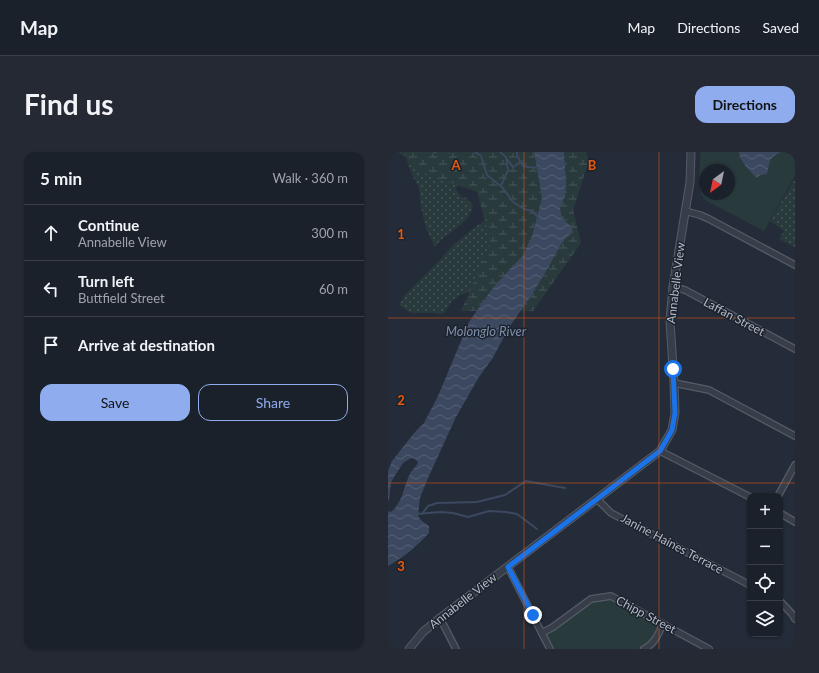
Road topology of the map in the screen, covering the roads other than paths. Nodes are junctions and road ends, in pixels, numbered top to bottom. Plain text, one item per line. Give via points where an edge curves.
1 (691, 152) edge
2 (685, 211) junction
3 (795, 265) edge
4 (673, 287) junction
5 (795, 349) edge
6 (674, 383) junction
7 (795, 436) edge
8 (660, 451) junction
9 (795, 465) edge
10 (780, 493) edge
11 (747, 496) edge
12 (597, 499) junction
13 (783, 515) edge
14 (795, 522) edge
15 (508, 567) junction
16 (747, 583) edge
17 (783, 604) edge
18 (440, 618) junction
19 (795, 618) edge
20 (663, 624) junction
21 (542, 633) junction
22 (409, 649) edge
23 (456, 649) edge
24 (550, 649) edge
25 (644, 649) edge
26 (709, 649) edge

1 - 2 street, Annabelle View via 690,182
2 - 3 street via 709,219
2 - 4 street, Annabelle View
4 - 5 street, Laffan Street via 685,290
4 - 6 street, Annabelle View via 670,321
6 - 7 street via 709,390
6 - 8 street, Annabelle View via 675,413 672,430
8 - 11 street
8 - 12 street, Annabelle View
9 - 10 street
12 - 15 street, Annabelle View
12 - 16 street, Janine Haines Terrace via 611,513
13 - 14 street
15 - 18 street, Annabelle View
15 - 21 street
17 - 19 street
18 - 22 street, Annabelle View via 423,632
18 - 23 street
20 - 21 street, Chipp Street via 610,596 591,599
20 - 25 street via 656,639
20 - 26 street, Chipp Street
21 - 24 street

